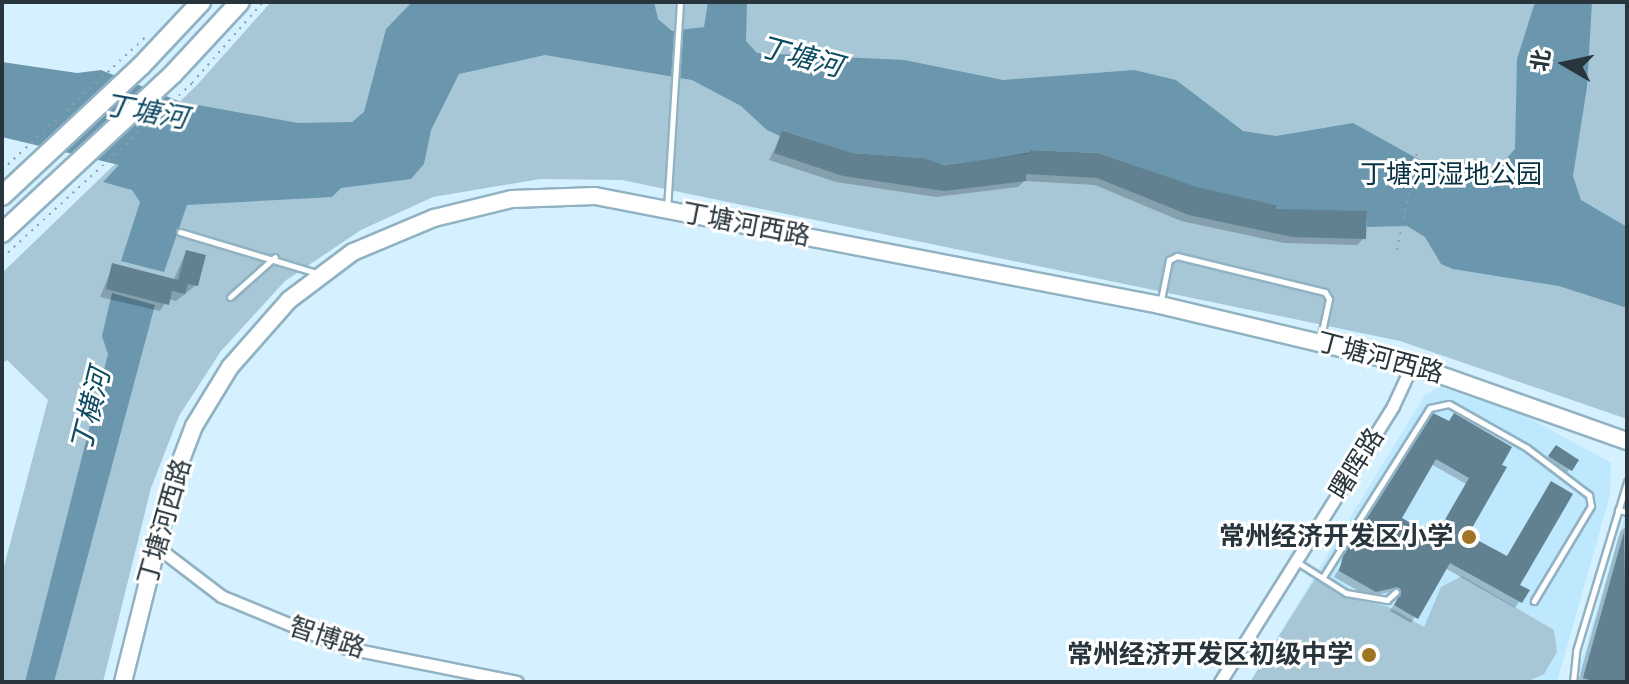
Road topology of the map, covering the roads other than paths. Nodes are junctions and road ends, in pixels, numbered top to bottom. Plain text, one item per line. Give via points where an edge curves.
1 (201, 2) edge
2 (240, 2) edge
3 (680, 2) edge
4 (2, 196) edge
5 (667, 209) junction
6 (180, 232) dead end
7 (2, 233) edge
8 (275, 257) junction
9 (322, 275) junction
10 (230, 297) dead end
11 (1160, 305) junction
12 (1319, 342) junction
13 (1412, 365) junction
14 (1627, 441) edge
15 (1627, 482) edge
16 (1618, 510) junction
17 (1627, 512) edge
18 (157, 547) junction
19 (1296, 561) junction
20 (1323, 577) junction
21 (1396, 592) dead end
22 (1534, 601) dead end
23 (1573, 681) edge
24 (123, 682) edge
25 (517, 682) edge
26 (1220, 682) edge
27 (1580, 682) edge

1 - 4 main road
2 - 7 main road via 173,74
3 - 5 lane
5 - 9 street, 丁塘河西路 via 595,196 512,199 434,218 353,252
5 - 11 street, 丁塘河西路
6 - 8 lane
8 - 9 lane
8 - 10 lane
9 - 18 street, 丁塘河西路 via 289,300 230,367 208,402 173,481
11 - 12 street, 丁塘河西路
11 - 12 lane via 1169,260 1177,256 1328,294
12 - 13 street, 丁塘河西路
13 - 14 street, 丁塘河西路
13 - 19 street, 曙晖路 via 1393,406
15 - 16 lane
16 - 17 lane
16 - 23 lane via 1576,651
18 - 24 street, 丁塘河西路
18 - 25 street, 智博路 via 221,596 333,643
19 - 20 lane
19 - 26 street, 曙晖路
20 - 21 lane via 1346,593 1387,600
20 - 22 lane via 1430,408 1449,404 1527,448 1589,495 1591,506
23 - 27 lane

